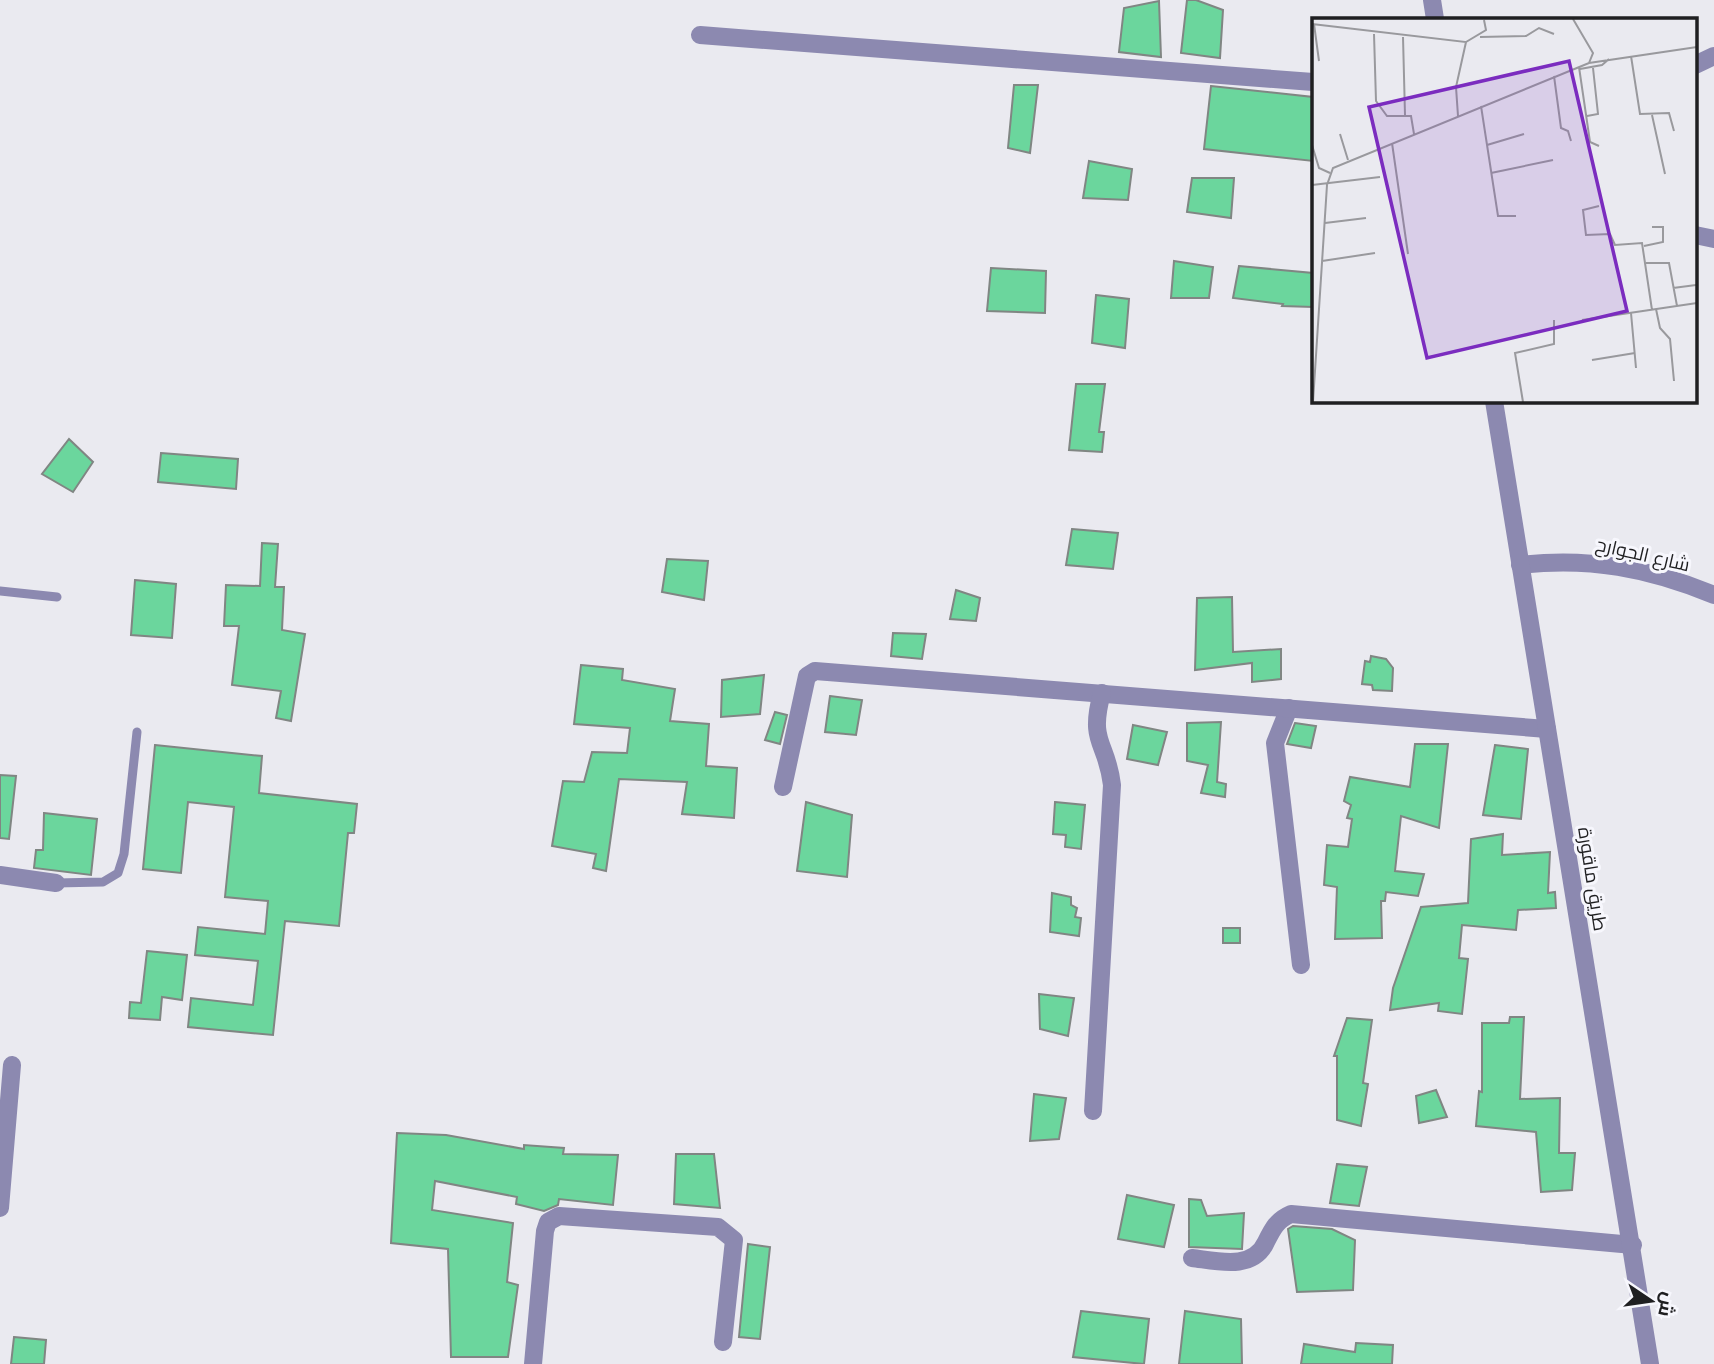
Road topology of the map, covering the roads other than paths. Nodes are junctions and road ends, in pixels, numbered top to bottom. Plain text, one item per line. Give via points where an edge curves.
1 (1432, 0) edge
2 (1434, 18) edge
3 (700, 35) dead end
4 (1714, 56) edge
5 (1696, 65) edge
6 (1312, 82) edge
7 (1696, 235) edge
8 (1714, 239) edge
9 (1494, 402) edge
10 (1520, 565) junction
11 (0, 591) edge
12 (1714, 595) edge
13 (58, 597) dead end
14 (1102, 693) junction
15 (1289, 708) junction
16 (1547, 729) junction
17 (137, 732) dead end
18 (783, 786) dead end
19 (0, 875) edge
20 (56, 883) joint
21 (1301, 965) dead end
22 (12, 1065) dead end
23 (1093, 1111) dead end
24 (0, 1208) edge
25 (1633, 1245) junction
26 (1192, 1258) dead end
27 (723, 1342) dead end
28 (533, 1364) edge
29 (1650, 1364) edge

1 - 2 street
3 - 6 street
4 - 5 street
7 - 8 street
9 - 10 street, طريق ماقورة
10 - 12 street, شارع الجوارح via 1606,563
10 - 16 street, طريق ماقورة
11 - 13 lane
14 - 15 street
14 - 18 street via 815,671 807,676
14 - 23 street via 1094,722 1112,785
15 - 16 street
15 - 21 street via 1275,743
16 - 25 street, طريق ماقورة
17 - 20 lane via 118,873 103,882
19 - 20 street
22 - 24 street
25 - 26 street via 1291,1214 1275,1225 1255,1256 1237,1263
25 - 29 street, طريق ماقورة
27 - 28 street via 734,1258 734,1240 727,1231 559,1216 548,1222 545,1231

